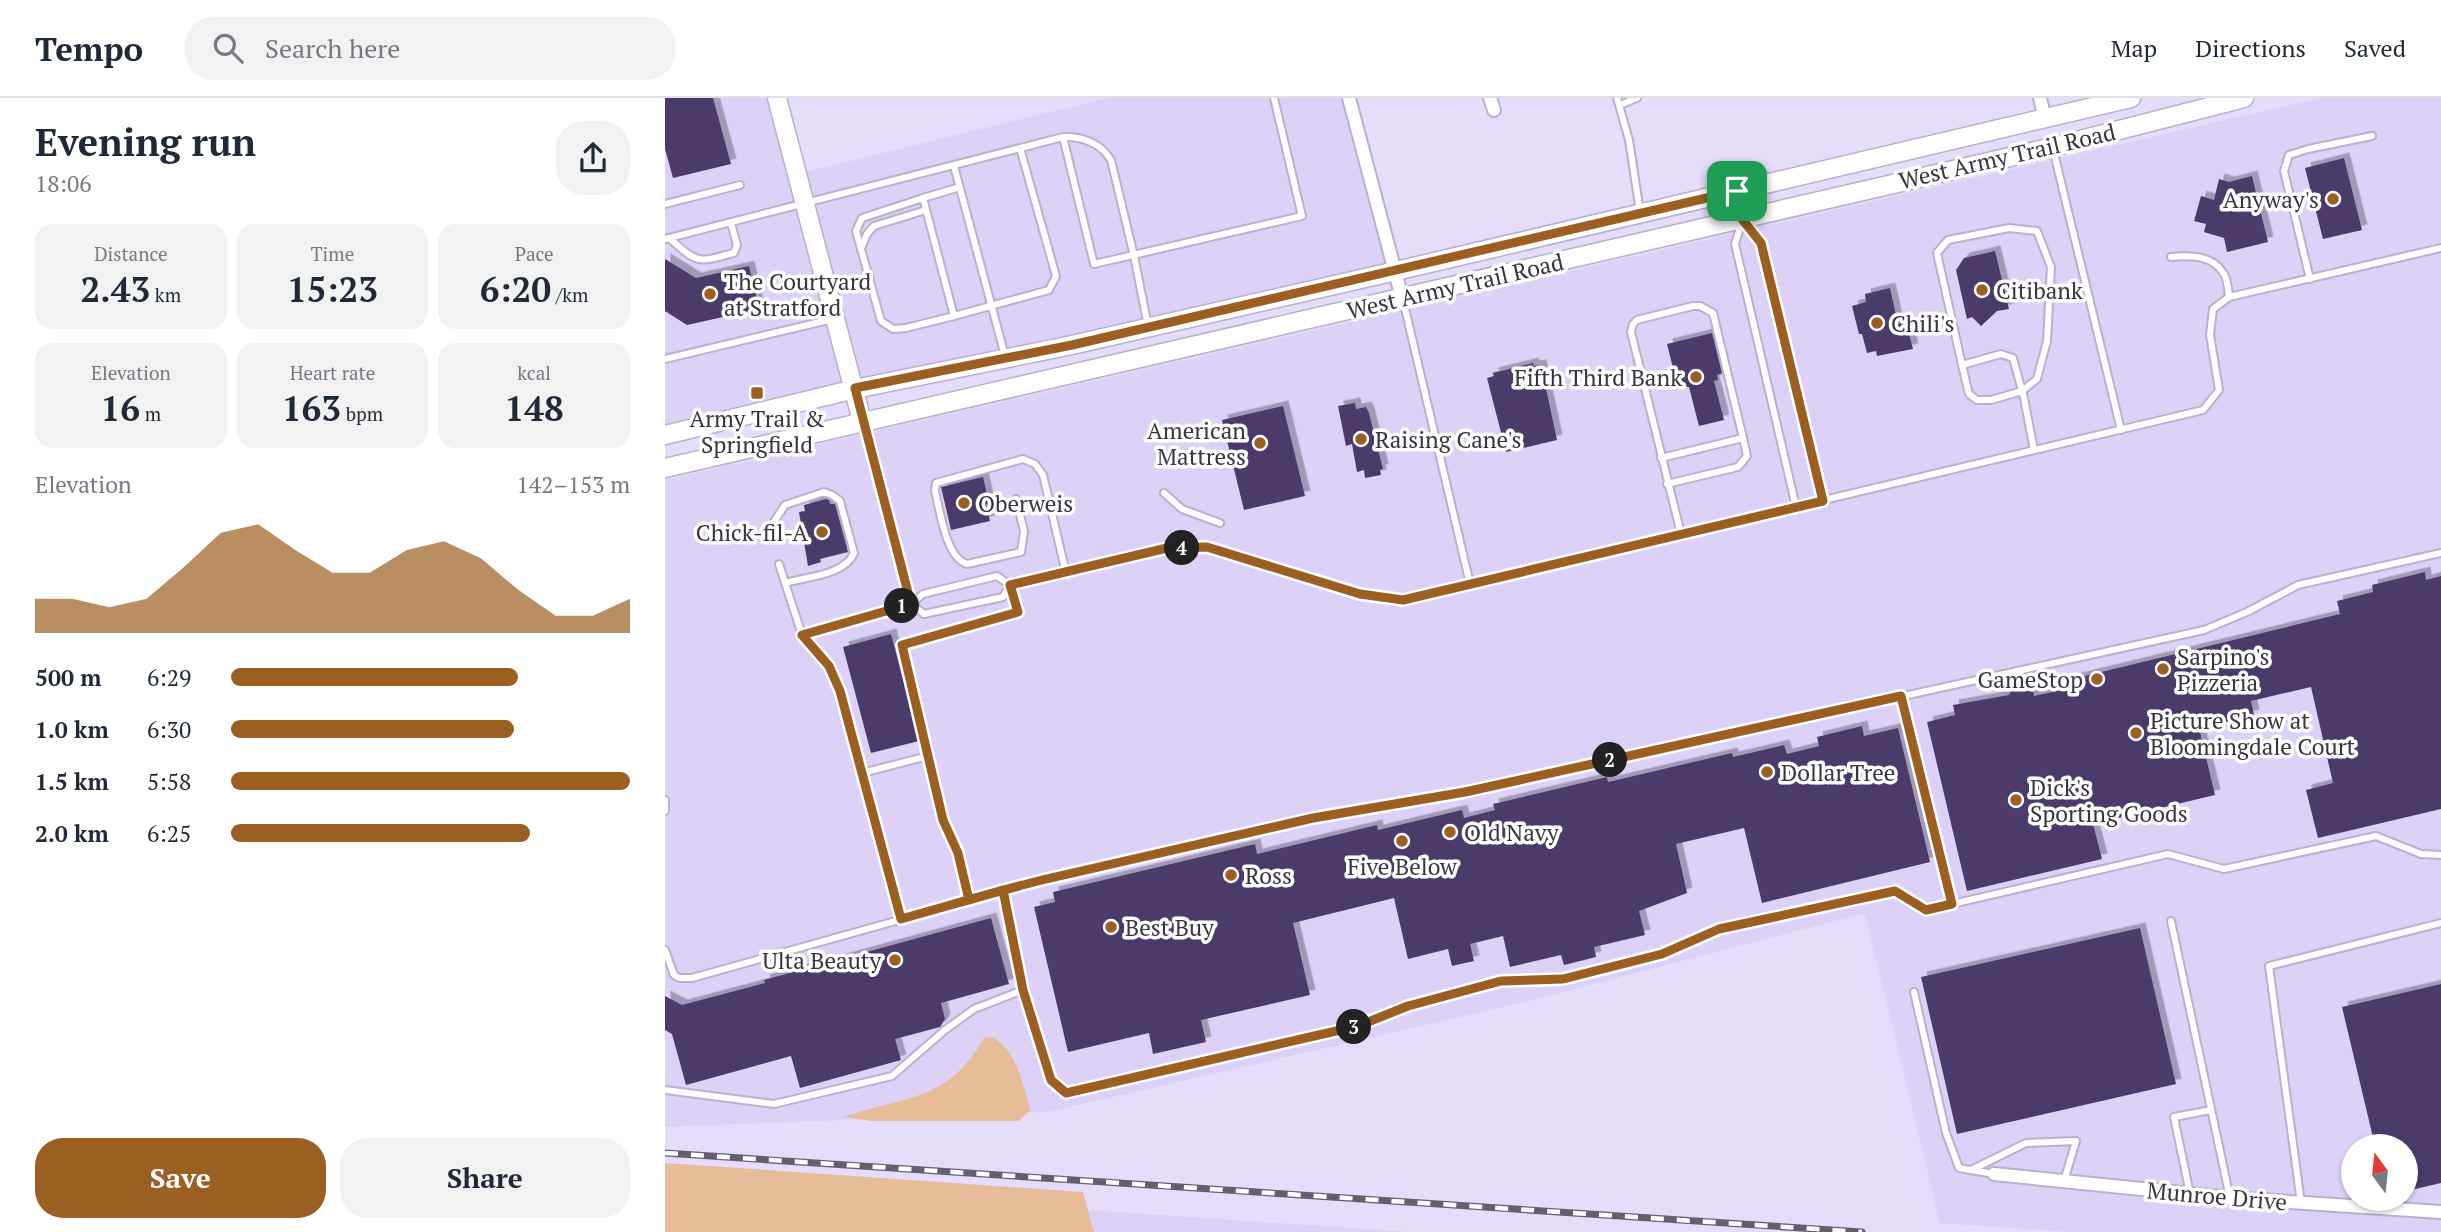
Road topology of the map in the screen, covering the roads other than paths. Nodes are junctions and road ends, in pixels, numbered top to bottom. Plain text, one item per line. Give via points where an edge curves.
1 (777, 98) edge
2 (1274, 98) edge
3 (1349, 98) edge
4 (1637, 98) edge
5 (2040, 98) edge
6 (2131, 98) edge
7 (2244, 98) edge
8 (1618, 101) edge
9 (2076, 111) junction
10 (2045, 119) junction
11 (2372, 136) dead end
12 (1063, 137) junction
13 (2053, 147) junction
14 (1020, 149) junction
15 (954, 166) junction
16 (740, 185) dead end
17 (960, 187) junction
18 (1737, 191) junction
19 (923, 198) junction
20 (665, 204) edge
21 (805, 204) junction
22 (926, 210) junction
23 (1641, 214) junction
24 (1742, 219) junction
25 (731, 223) junction
26 (667, 239) edge
27 (861, 248) junction
28 (2441, 248) edge
29 (1135, 256) junction
30 (2171, 257) dead end
31 (1396, 271) junction
32 (2310, 279) junction
33 (2229, 297) junction
34 (1402, 298) junction
35 (993, 306) junction
36 (954, 316) junction
37 (835, 318) junction
38 (1148, 327) junction
39 (1006, 358) junction
40 (665, 359) edge
41 (1962, 365) junction
42 (855, 388) junction
43 (2022, 391) junction
44 (862, 421) junction
45 (2121, 430) junction
46 (665, 435) edge
47 (1743, 438) junction
48 (2034, 450) junction
49 (1661, 458) junction
50 (665, 468) edge
51 (1667, 484) junction
52 (1164, 493) dead end
53 (1016, 499) dead end
54 (1823, 501) junction
55 (1796, 507) junction
56 (1220, 523) dead end
57 (769, 528) dead end
58 (1681, 534) junction
59 (2441, 554) edge
60 (779, 564) dead end
61 (1066, 573) junction
62 (785, 583) junction
63 (1469, 584) junction
64 (1010, 585) junction
65 (911, 604) junction
66 (802, 635) junction
67 (1901, 696) junction
68 (928, 756) junction
69 (862, 773) junction
70 (665, 800) edge
71 (665, 811) edge
72 (2441, 855) edge
73 (1003, 890) junction
74 (969, 900) junction
75 (1952, 904) junction
76 (901, 919) junction
77 (2171, 920) dead end
78 (2441, 923) edge
79 (665, 950) edge
80 (1023, 990) junction
81 (1914, 992) dead end
82 (665, 1090) edge
83 (2211, 1110) junction
84 (1971, 1170) junction
85 (1994, 1174) joint
86 (2064, 1181) junction
87 (2190, 1194) junction
88 (2230, 1198) junction
89 (2301, 1203) junction
90 (2441, 1212) edge

1 - 21 main road
2 - 29 lane via 1302,216
3 - 31 street
4 - 8 lane
5 - 10 street
6 - 9 main road, West Army Trail Road
7 - 13 main road, West Army Trail Road
8 - 23 lane
9 - 10 main road, West Army Trail Road
9 - 13 main road
10 - 18 main road, West Army Trail Road
11 - 32 lane via 2289,155 2284,171
12 - 14 lane
12 - 29 lane via 1079,136 1111,160
12 - 29 lane via 1094,264
13 - 24 main road, West Army Trail Road
13 - 45 lane
14 - 15 lane
14 - 35 lane via 1056,276 1049,290
15 - 17 lane
15 - 21 lane
16 - 20 lane
17 - 19 lane
17 - 35 lane
18 - 23 main road, West Army Trail Road
18 - 24 main road
19 - 22 lane
19 - 27 lane via 862,218 856,231
21 - 25 lane
21 - 37 main road
22 - 27 lane via 874,226
22 - 36 lane
23 - 31 main road, West Army Trail Road
24 - 34 main road, West Army Trail Road
24 - 54 lane via 1761,243
24 - 55 lane via 1735,244
25 - 26 lane
25 - 26 lane via 737,246 734,253 702,261
27 - 36 lane via 881,321 893,329
28 - 32 lane
29 - 38 lane
30 - 33 lane via 2191,255 2213,262 2225,275
31 - 34 street
31 - 38 main road, West Army Trail Road
32 - 33 lane
33 - 45 lane via 2213,309 2210,335 2219,390 2203,410
34 - 44 main road, West Army Trail Road
34 - 63 lane
35 - 36 lane
35 - 39 lane
37 - 40 lane
37 - 42 main road
38 - 39 main road, West Army Trail Road
39 - 42 main road, West Army Trail Road
41 - 43 lane via 1969,394 1977,400
41 - 43 lane via 2001,354 2013,358
41 - 43 lane via 1937,253 1948,240 2009,228 2037,232 2051,267 2047,341 2038,379
42 - 44 main road
42 - 46 main road, West Army Trail Road
43 - 48 lane
44 - 50 main road, West Army Trail Road
44 - 65 lane
45 - 48 lane
47 - 49 lane
47 - 49 lane via 1713,313 1693,306 1637,320 1631,332
47 - 51 lane via 1747,456 1738,467
48 - 54 lane
49 - 51 lane
51 - 58 lane
52 - 56 lane via 1182,509
53 - 61 lane via 1024,531 1021,552 959,562 951,550 936,483 1023,459 1035,464 1043,475
54 - 55 lane
55 - 58 lane
57 - 62 lane via 785,505 824,492 840,501 854,553 851,561
58 - 63 lane
59 - 67 lane via 2298,584 2204,630
60 - 62 lane
61 - 63 lane via 1167,548 1207,547 1378,598 1403,600
61 - 64 lane
62 - 66 lane
64 - 65 lane via 997,576 923,594
64 - 65 lane via 1003,597 924,614
64 - 68 lane via 1018,612 902,645
65 - 66 lane
66 - 69 lane via 829,666 840,691
67 - 73 lane via 1465,792 1313,818
67 - 75 lane
68 - 69 lane
68 - 74 lane
69 - 76 lane
70 - 71 lane
72 - 75 lane via 2421,854 2376,836 2224,869 2168,854
73 - 74 lane
73 - 80 lane
74 - 76 lane
75 - 80 lane via 1926,910 1895,891 1719,929 1662,954 1563,979 1501,981 1408,1006 1358,1026 1066,1093 1051,1080
76 - 79 lane via 692,978 674,975
77 - 83 lane
78 - 89 lane via 2269,966
80 - 82 lane via 974,1009 892,1076 774,1104
81 - 84 lane via 1947,1133 1959,1168
83 - 87 lane via 2174,1118
83 - 88 lane
84 - 85 lane
84 - 86 lane via 2026,1143 2076,1141
85 - 86 street, Munroe Drive
86 - 87 street, Munroe Drive
87 - 88 street, Munroe Drive
88 - 89 street, Munroe Drive
89 - 90 street, Munroe Drive

